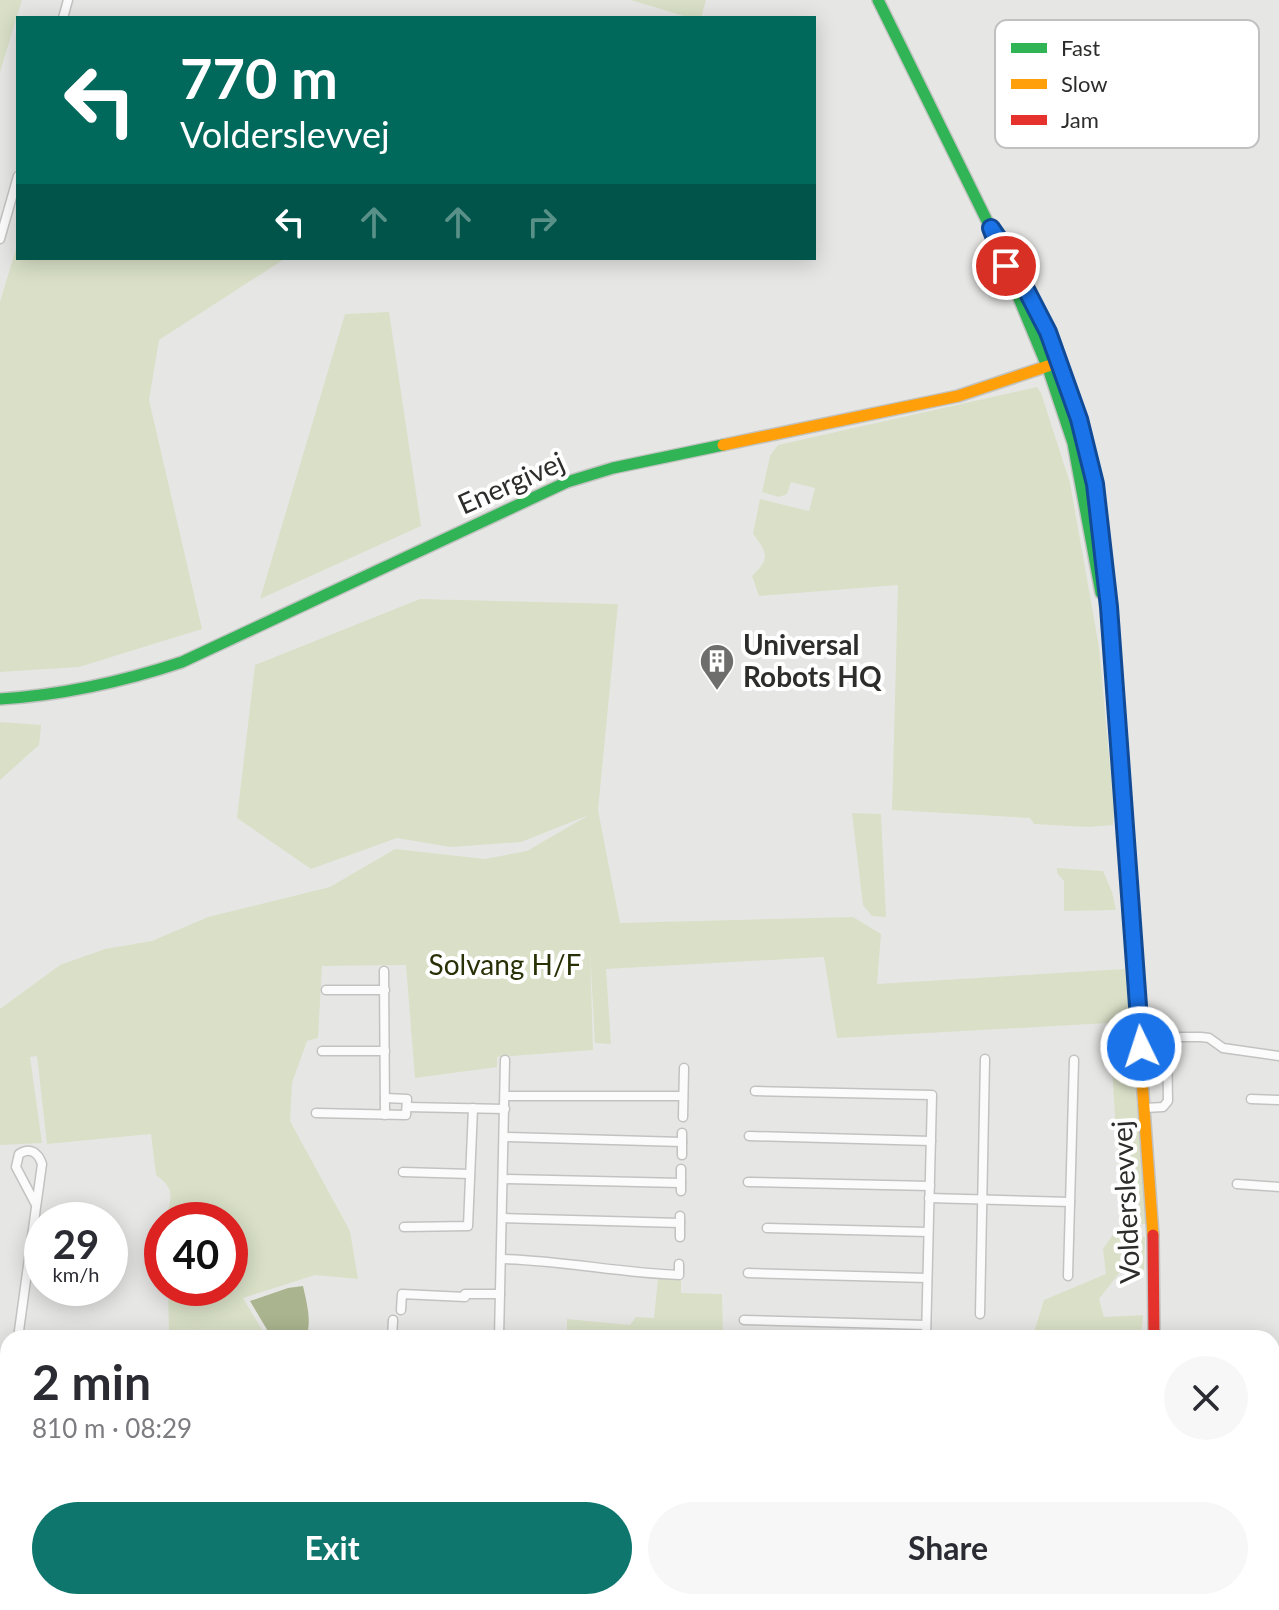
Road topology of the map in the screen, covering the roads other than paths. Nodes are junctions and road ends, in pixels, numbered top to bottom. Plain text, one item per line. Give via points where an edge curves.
1 (878, 0) edge
2 (16, 183) edge
3 (991, 228) junction
4 (0, 239) edge
5 (1060, 362) junction
6 (1047, 366) junction
7 (1103, 539) junction
8 (1109, 633) junction
9 (0, 699) edge
10 (384, 971) dead end
11 (326, 990) dead end
12 (385, 990) junction
13 (322, 1051) dead end
14 (385, 1051) junction
15 (1279, 1056) edge
16 (985, 1059) dead end
17 (505, 1060) dead end
18 (1074, 1060) dead end
19 (684, 1068) dead end
20 (755, 1091) dead end
21 (505, 1096) junction
22 (683, 1096) junction
23 (385, 1098) junction
24 (1251, 1099) dead end
25 (1279, 1100) edge
26 (407, 1107) junction
27 (473, 1108) junction
28 (1145, 1108) junction
29 (505, 1109) junction
30 (316, 1113) dead end
31 (385, 1115) junction
32 (683, 1117) dead end
33 (749, 1136) dead end
34 (504, 1137) junction
35 (931, 1141) junction
36 (682, 1155) dead end
37 (681, 1169) dead end
38 (403, 1172) dead end
39 (470, 1174) junction
40 (503, 1179) junction
41 (748, 1182) dead end
42 (1237, 1184) dead end
43 (930, 1186) junction
44 (1279, 1187) edge
45 (929, 1198) junction
46 (982, 1199) junction
47 (1070, 1202) junction
48 (35, 1203) joint
49 (502, 1218) junction
50 (404, 1227) dead end
51 (767, 1228) dead end
52 (928, 1232) junction
53 (680, 1237) dead end
54 (501, 1259) junction
55 (679, 1264) dead end
56 (748, 1273) dead end
57 (1068, 1276) dead end
58 (927, 1278) junction
59 (24, 1290) edge
60 (500, 1294) junction
61 (401, 1310) dead end
62 (980, 1314) dead end
63 (393, 1320) dead end
64 (744, 1320) dead end
65 (926, 1325) junction
66 (19, 1330) edge
67 (392, 1330) edge
68 (499, 1330) edge
69 (926, 1330) edge
70 (1154, 1330) edge

1 - 3 main road, Volderslevvej
2 - 4 street
3 - 5 main road, Volderslevvej via 1029,292
3 - 6 main road, Volderslevvej
5 - 6 main road, Energivej
5 - 7 main road, Volderslevvej via 1085,439
6 - 7 main road via 1060,380
6 - 8 main road, Volderslevvej via 1086,499
6 - 9 main road, Energivej via 958,396 590,475 522,501 163,670 88,689
7 - 8 main road, Volderslevvej
8 - 28 main road, Volderslevvej
10 - 12 street
11 - 12 street
12 - 14 street
13 - 14 street
14 - 23 street
15 - 28 street via 1223,1048 1209,1038 1171,1037 1168,1101 1163,1107
16 - 46 street
17 - 21 street
18 - 47 street
19 - 22 street
20 - 35 street via 932,1095
21 - 22 street
21 - 29 street
22 - 32 street
23 - 26 street via 407,1099
23 - 31 street
24 - 25 street
26 - 27 street
26 - 31 street via 406,1115
27 - 29 street
27 - 39 street
28 - 70 main road, Volderslevvej
29 - 34 street
30 - 31 street
33 - 35 street
34 - 36 street via 682,1137
34 - 40 street
35 - 43 street
37 - 40 street via 681,1187
38 - 39 street
39 - 50 street via 468,1226
40 - 49 street
41 - 43 street
42 - 44 street
43 - 45 street
45 - 46 street
45 - 52 street
46 - 47 street
46 - 62 street
47 - 57 street
48 - 48 street via 16,1167 24,1151 33,1151 42,1164
49 - 53 street via 680,1220
49 - 54 street
51 - 52 street
52 - 58 street
54 - 55 street via 643,1274 679,1275
54 - 60 street
56 - 58 street
58 - 65 street
59 - 66 street
60 - 61 street via 402,1294
60 - 68 street
63 - 67 street
64 - 65 street
65 - 69 street

